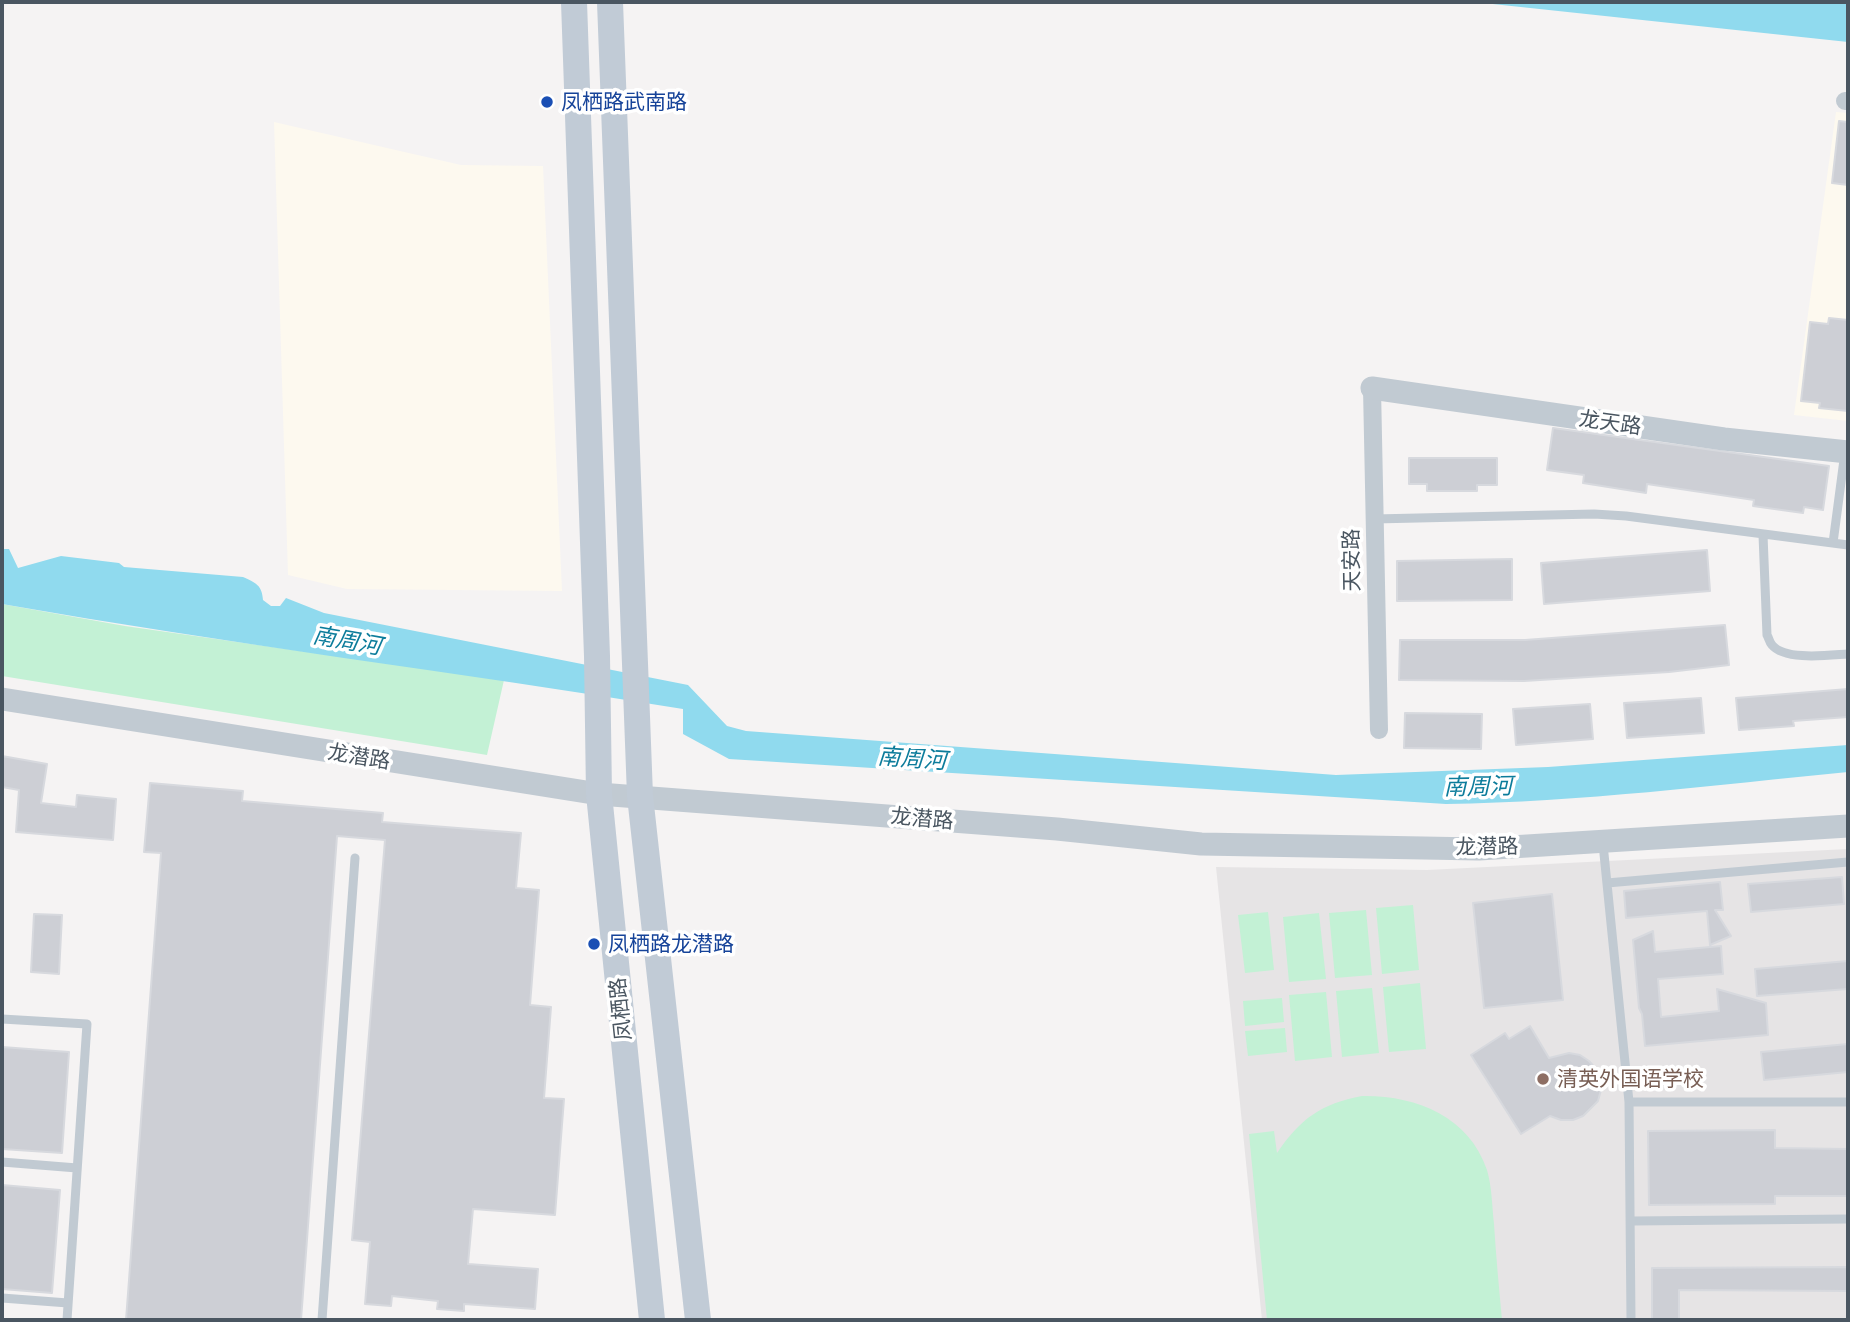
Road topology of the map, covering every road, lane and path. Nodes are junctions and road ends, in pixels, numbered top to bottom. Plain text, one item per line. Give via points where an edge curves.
1 (574, 2) edge
2 (611, 2) edge
3 (1372, 388) joint
4 (1846, 452) edge
5 (1374, 519) junction
6 (1763, 535) junction
7 (1833, 543) junction
8 (1848, 545) edge
9 (1848, 654) edge
10 (2, 699) edge
11 (1379, 730) dead end
12 (599, 794) junction
13 (640, 796) junction
14 (1848, 826) edge
15 (1602, 842) junction
16 (355, 858) dead end
17 (1848, 862) edge
18 (1606, 883) junction
19 (2, 1019) edge
20 (1629, 1102) junction
21 (1848, 1102) edge
22 (2, 1162) edge
23 (77, 1168) junction
24 (1848, 1219) edge
25 (1633, 1221) dead end
26 (2, 1298) edge
27 (68, 1303) junction
28 (67, 1320) edge
29 (322, 1320) edge
30 (652, 1320) edge
31 (698, 1320) edge
32 (1631, 1320) edge

1 - 12 main road, 凤栖路
2 - 13 main road, 凤栖路
3 - 4 street, 龙天路
3 - 5 street, 天安路
4 - 7 lane
5 - 6 lane via 1594,514
5 - 11 street, 天安路
6 - 7 lane
6 - 9 lane via 1767,635 1772,645 1801,656
7 - 8 lane
10 - 12 street, 龙潜路
12 - 13 street, 龙潜路
12 - 30 main road, 凤栖路
13 - 15 street, 龙潜路 via 1201,844 1479,849
13 - 31 main road, 凤栖路
14 - 15 street, 龙潜路
15 - 18 lane
16 - 29 lane
17 - 18 lane
18 - 20 lane
19 - 23 lane via 87,1024
20 - 21 lane
20 - 32 lane
22 - 23 lane
23 - 27 lane
24 - 25 lane
26 - 27 lane
27 - 28 lane

